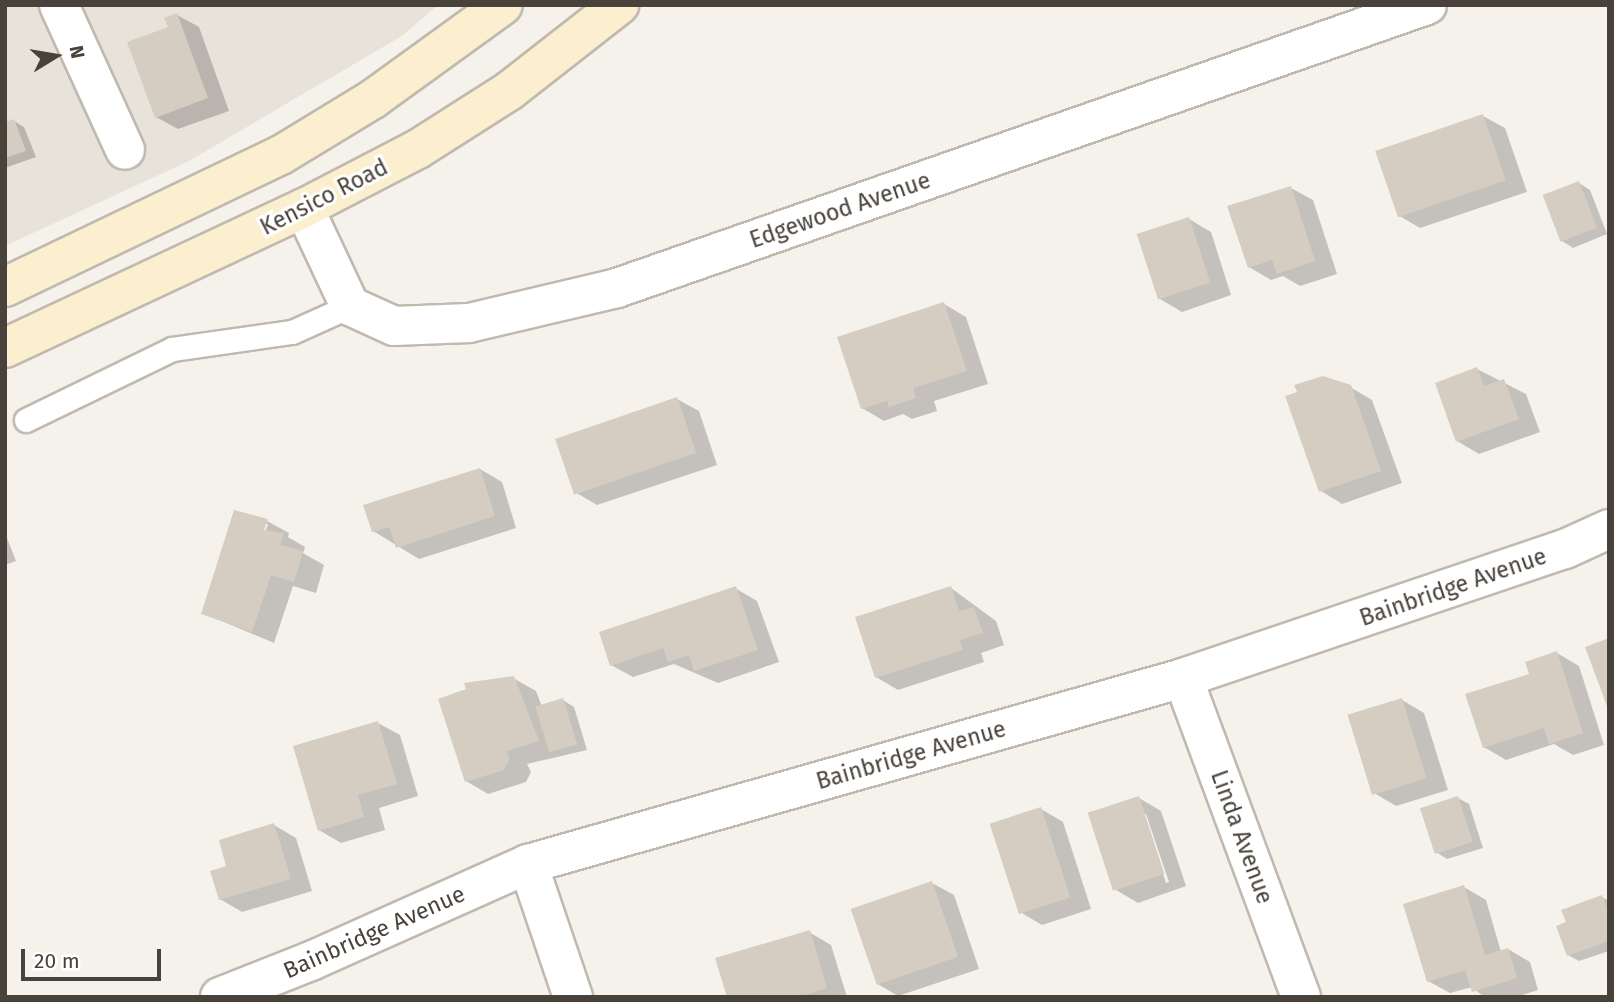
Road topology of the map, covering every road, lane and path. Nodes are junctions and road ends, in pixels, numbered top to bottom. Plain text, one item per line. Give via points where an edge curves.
1 (59, 5) edge
2 (503, 5) edge
3 (619, 5) edge
4 (1427, 5) edge
5 (125, 150) dead end
6 (304, 208) junction
7 (5, 287) edge
8 (350, 306) junction
9 (5, 348) edge
10 (26, 420) dead end
11 (1609, 529) edge
12 (1183, 678) junction
13 (528, 864) junction
14 (220, 997) edge
15 (573, 997) edge
16 (1301, 997) edge

1 - 5 street
2 - 7 street via 373,99 281,155
3 - 6 street, Kensico Road via 465,120
4 - 8 street, Edgewood Avenue via 617,288 469,323 394,326
6 - 8 street
6 - 9 street, Kensico Road
8 - 10 lane via 292,332 172,349
11 - 12 street, Bainbridge Avenue via 1565,549
12 - 13 street, Bainbridge Avenue
12 - 16 street, Linda Avenue
13 - 14 street, Bainbridge Avenue
13 - 15 street

